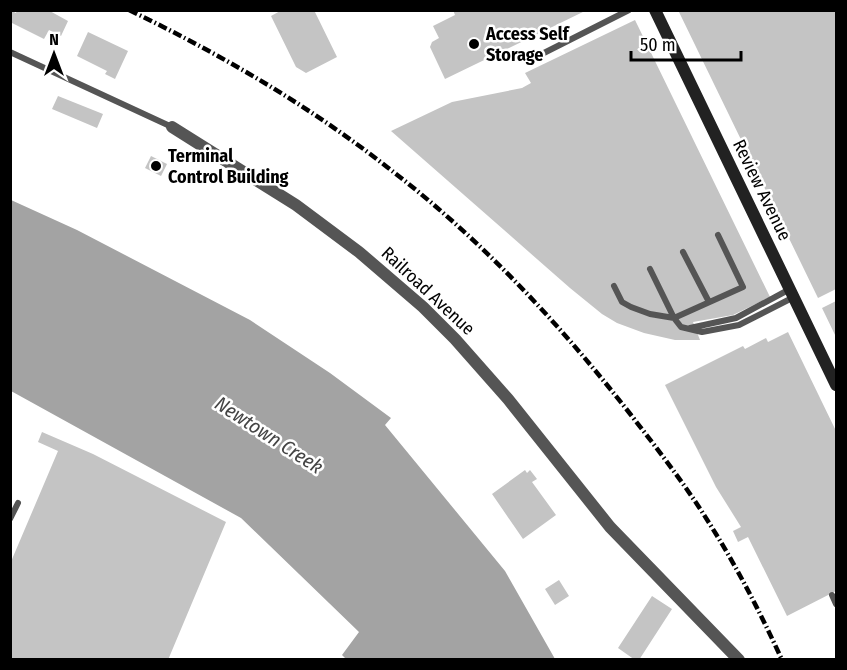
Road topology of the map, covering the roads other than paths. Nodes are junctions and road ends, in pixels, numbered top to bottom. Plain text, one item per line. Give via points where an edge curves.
1 (629, 10) edge
2 (655, 10) edge
3 (10, 52) edge
4 (530, 60) dead end
5 (172, 128) joint
6 (718, 235) dead end
7 (683, 252) dead end
8 (650, 269) dead end
9 (614, 286) dead end
10 (792, 293) junction
11 (709, 302) junction
12 (674, 318) junction
13 (837, 385) edge
14 (18, 503) dead end
15 (10, 519) edge
16 (832, 595) dead end
17 (837, 604) edge
18 (738, 660) edge

1 - 4 lane
2 - 10 main road, Review Avenue
3 - 5 lane, Railroad Avenue
5 - 18 street, Railroad Avenue via 305,212 423,307 508,399 610,527
6 - 11 lane via 743,286
7 - 11 lane
8 - 12 lane
9 - 12 lane via 622,302 631,307
10 - 12 lane via 739,326 702,332 681,327
10 - 13 main road, Review Avenue
11 - 12 lane
14 - 15 lane
16 - 17 lane

